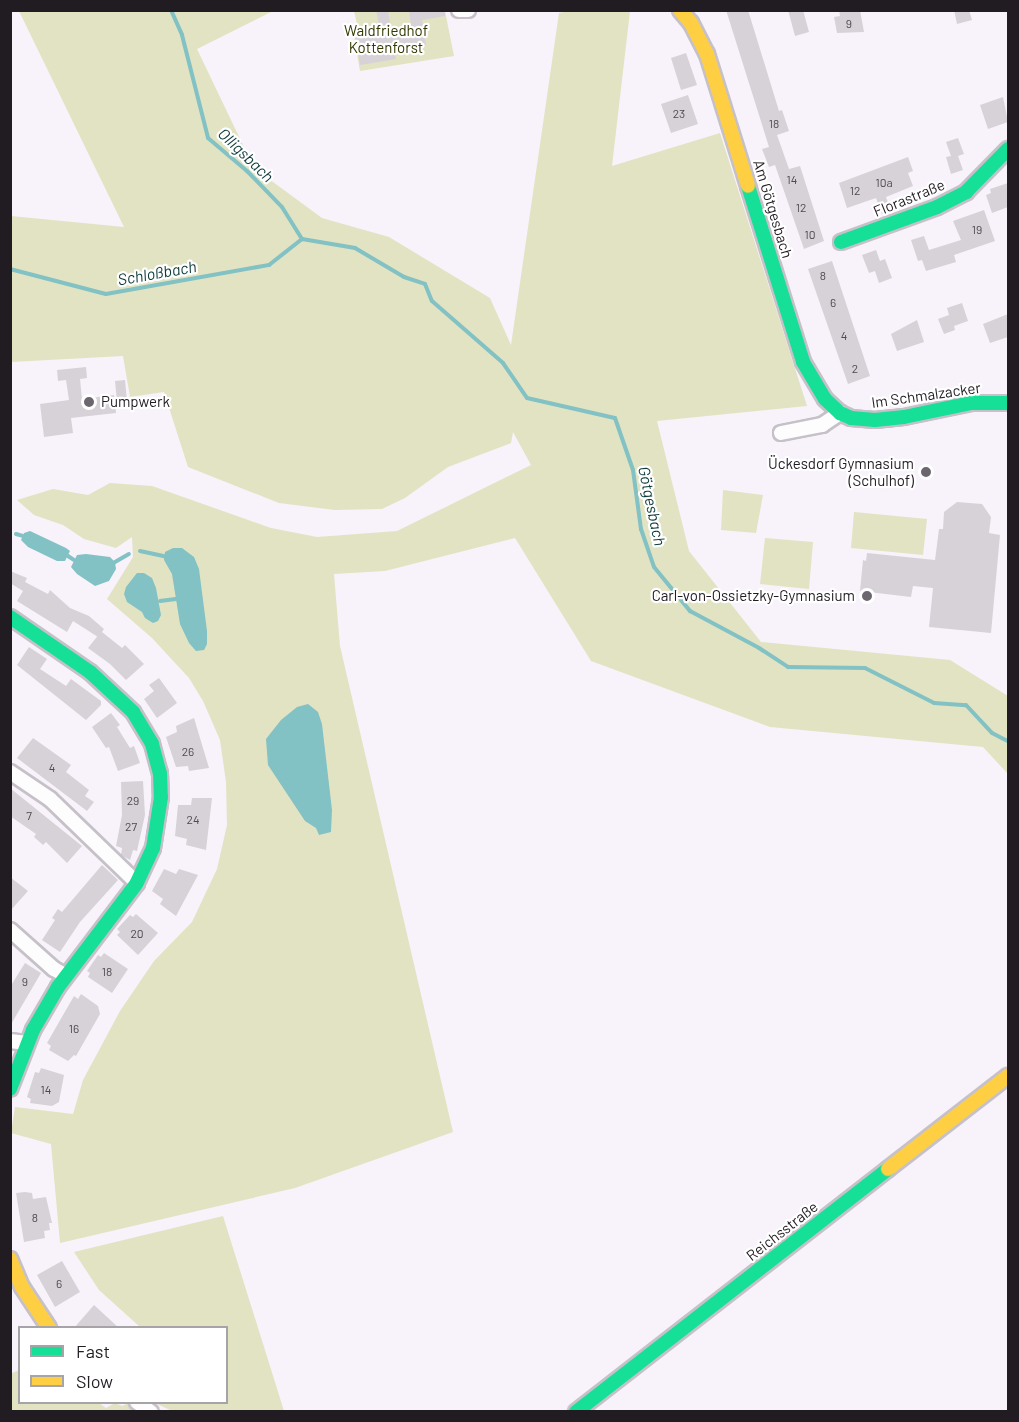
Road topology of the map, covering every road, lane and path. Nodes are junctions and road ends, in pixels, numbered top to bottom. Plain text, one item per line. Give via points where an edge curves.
1 (459, 10) edge
2 (468, 10) edge
3 (680, 10) edge
4 (1008, 149) edge
5 (841, 242) dead end
6 (1008, 404) edge
7 (840, 413) junction
8 (781, 434) dead end
9 (10, 617) edge
10 (10, 772) edge
11 (137, 883) junction
12 (10, 930) edge
13 (65, 975) junction
14 (10, 1041) edge
15 (27, 1043) junction
16 (1008, 1076) edge
17 (10, 1089) edge
18 (10, 1259) edge
19 (48, 1326) edge
20 (576, 1412) edge

1 - 2 street
3 - 7 street, Am Götgesbach via 707,54 803,362 825,399
4 - 5 street, Florastraße via 966,192 938,207
6 - 7 street, Im Schmalzacker via 971,403 875,420
7 - 8 street via 822,425
9 - 11 street via 90,672 133,712 152,744 160,773 160,820 153,848
10 - 11 street via 50,799
11 - 13 street
12 - 13 street
13 - 15 street
14 - 15 street
15 - 17 street
16 - 20 street, Reichsstraße
18 - 19 street via 22,1287

